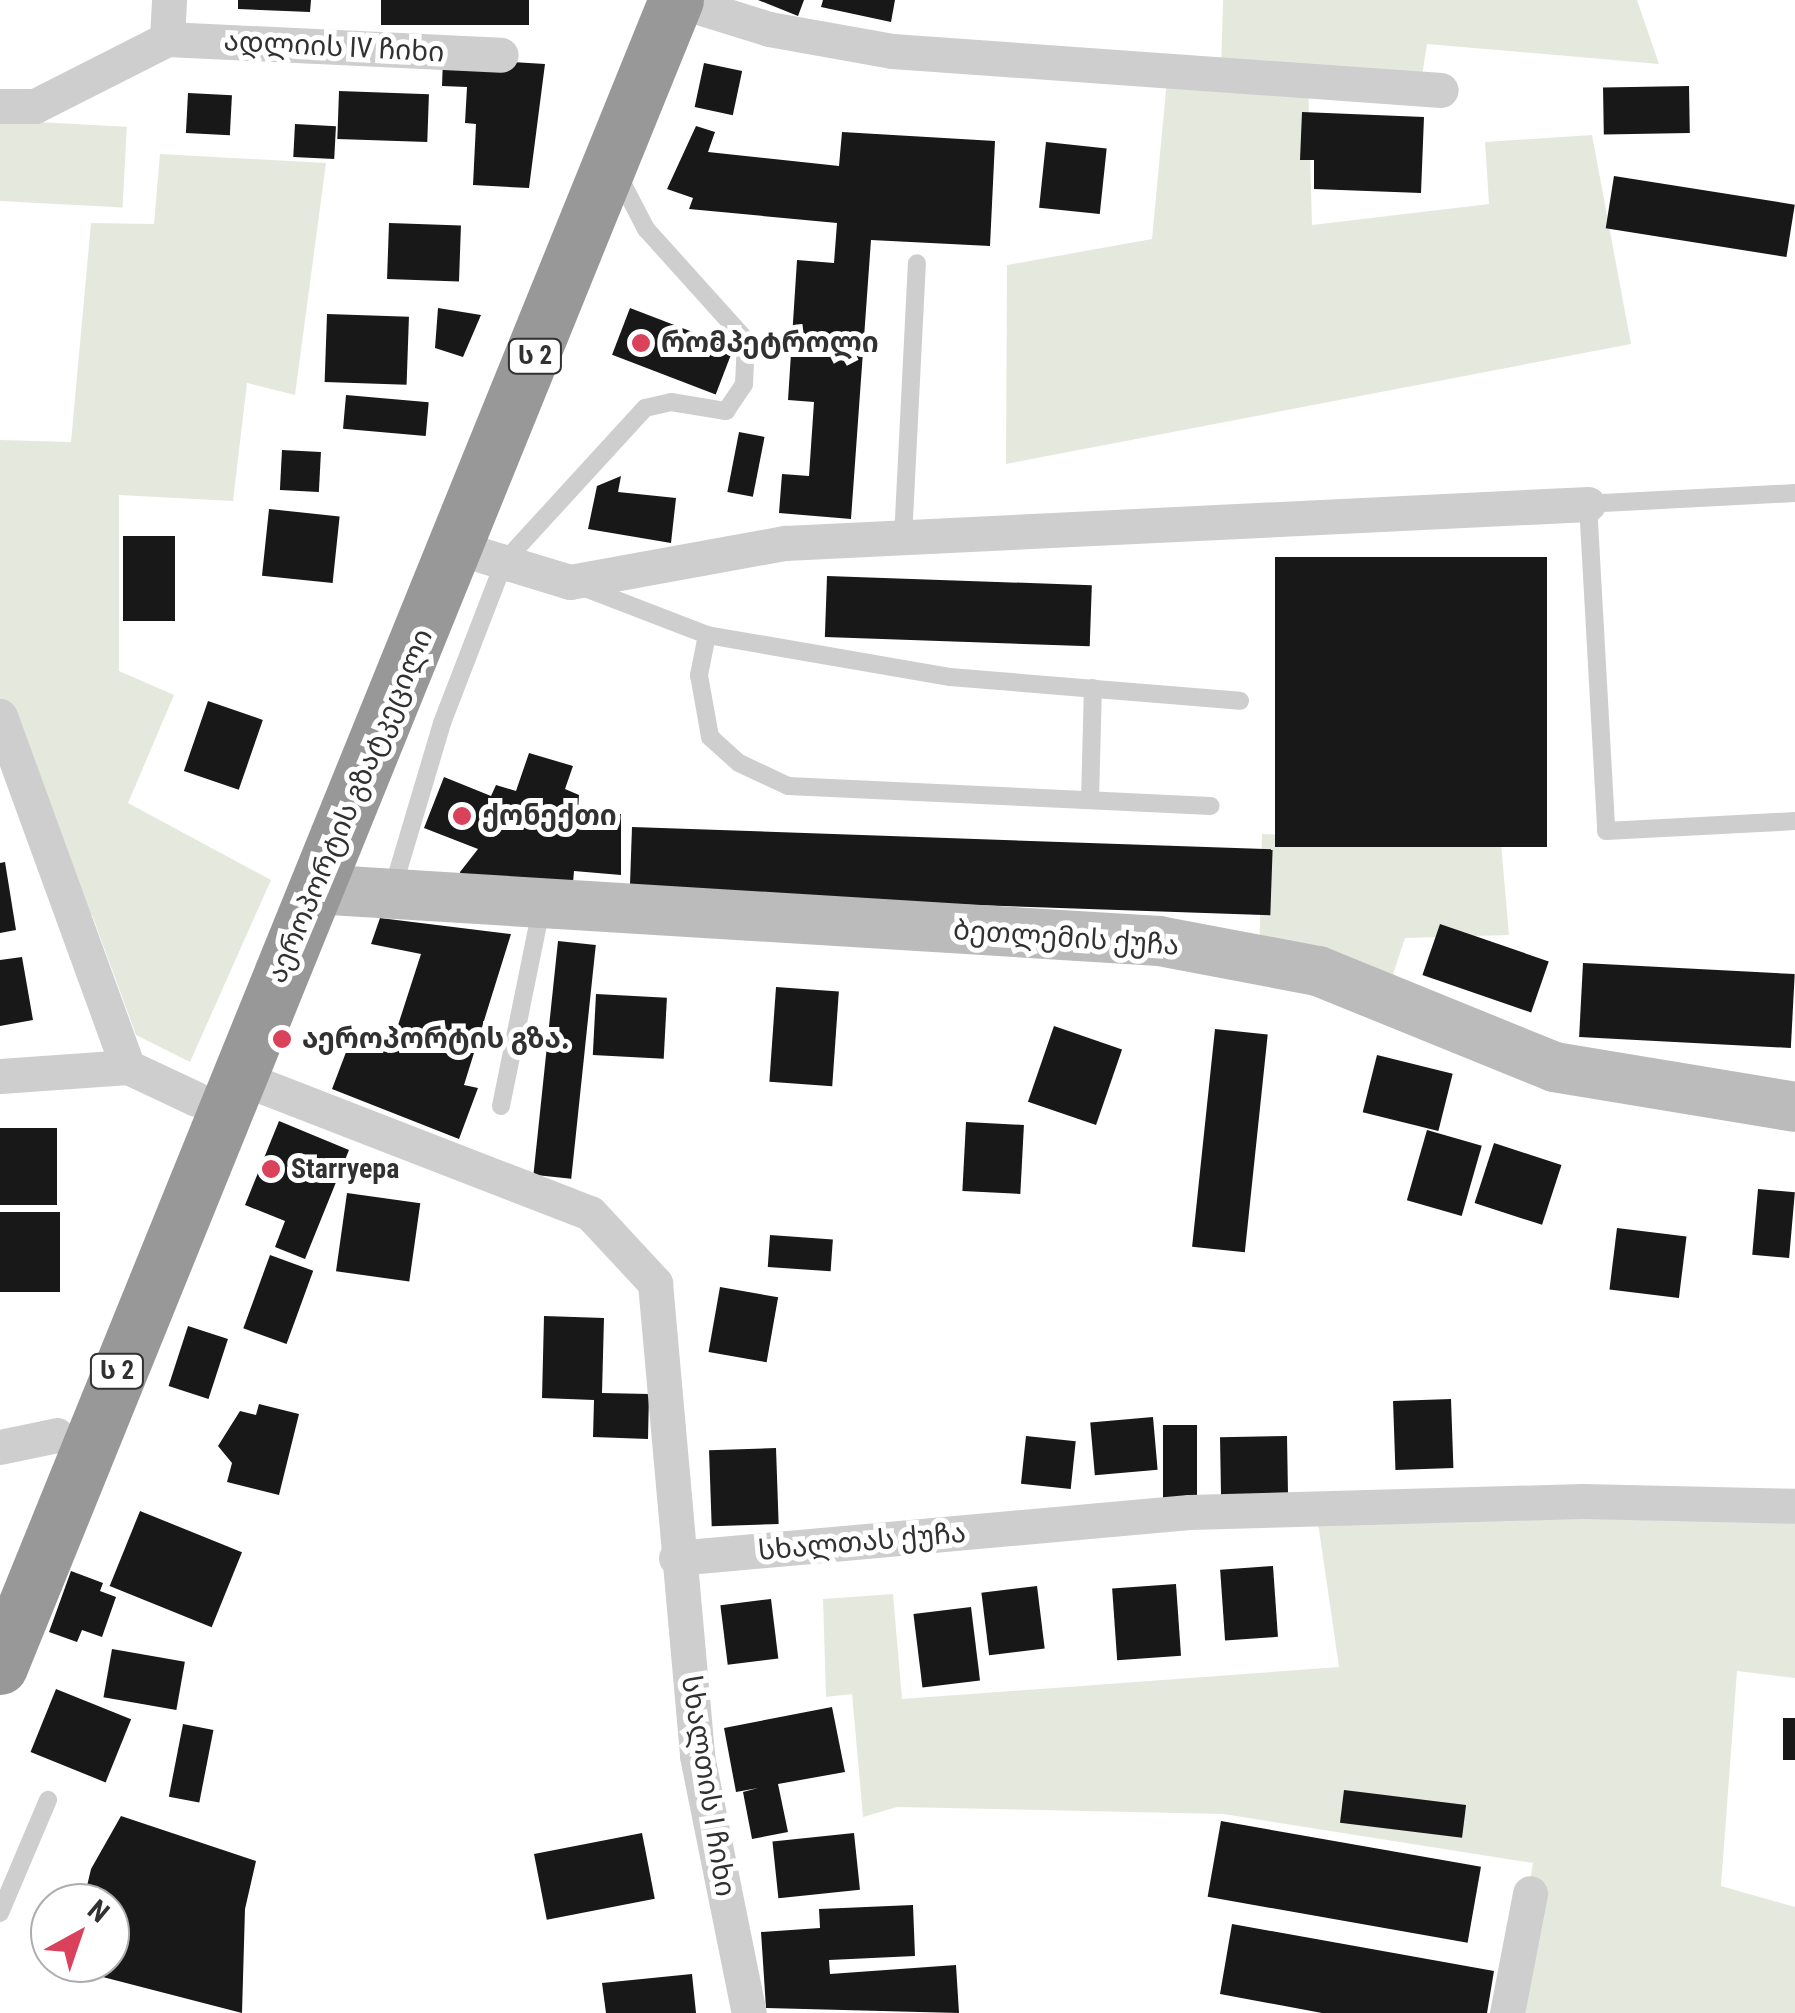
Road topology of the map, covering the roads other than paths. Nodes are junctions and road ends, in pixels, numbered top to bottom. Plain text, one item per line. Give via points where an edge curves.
1 (169, 0) edge
2 (648, 0) edge
3 (676, 0) edge
4 (168, 39) junction
5 (500, 55) dead end
6 (1441, 90) dead end
7 (0, 106) edge
8 (612, 164) junction
9 (918, 262) dead end
10 (1795, 493) edge
11 (1588, 504) junction
12 (903, 538) junction
13 (481, 555) junction
14 (570, 582) junction
15 (706, 635) junction
16 (1093, 688) junction
17 (1240, 701) dead end
18 (0, 716) edge
19 (1090, 800) junction
20 (1211, 806) dead end
21 (1795, 821) edge
22 (314, 889) junction
23 (390, 896) junction
24 (542, 905) junction
25 (128, 1066) junction
26 (0, 1076) edge
27 (218, 1088) junction
28 (501, 1106) dead end
29 (1795, 1106) edge
30 (57, 1435) junction
31 (0, 1447) edge
32 (1795, 1506) edge
33 (676, 1558) junction
34 (0, 1578) edge
35 (0, 1667) edge
36 (48, 1800) dead end
37 (1530, 1894) dead end
38 (0, 1912) edge
39 (749, 2013) edge
40 (1507, 2013) edge

1 - 4 street
2 - 27 highway, აეროპორტის გზატკეცილი / ს 2
3 - 6 street via 769,29 892,51
3 - 8 highway, აეროპორტის გზატკეცილი / ს 2
4 - 5 street, ადლიის IV ჩიხი
4 - 7 street, ადლიის IV ჩიხი via 35,106
8 - 13 highway, აეროპორტის გზატკეცილი / ს 2
8 - 13 lane via 646,229 746,340 744,384 726,412 670,402 645,408
9 - 12 lane
10 - 11 lane
11 - 12 street
11 - 21 lane via 1606,831
12 - 14 street via 785,543
13 - 14 street
13 - 22 highway, აეროპორტის გზატკეცილი / ს 2
13 - 23 lane via 442,723
14 - 15 lane
15 - 16 lane via 950,677
15 - 19 lane via 699,675 710,737 739,764 788,786
16 - 17 lane
16 - 19 lane
18 - 25 street
19 - 20 lane
22 - 23 street, ბეთლემის ქუჩა
22 - 27 highway, აეროპორტის გზატკეცილი / ს 2
23 - 24 street, ბეთლემის ქუჩა
24 - 28 lane
24 - 29 street, ბეთლემის ქუჩა via 1159,941 1318,972 1554,1067
25 - 26 street
25 - 27 street
27 - 30 highway, აეროპორტის გზატკეცილი / ს 2
27 - 33 street via 590,1213 655,1283
27 - 35 highway, აეროპორტის გზატკეცილი / ს 2
30 - 31 street
30 - 34 highway, აეროპორტის გზატკეცილი / ს 2
32 - 33 street, სხალთას ქუჩა via 1582,1500 1189,1512
33 - 39 street, სხალთის I ჩიხი via 697,1756
36 - 38 lane
37 - 40 street

